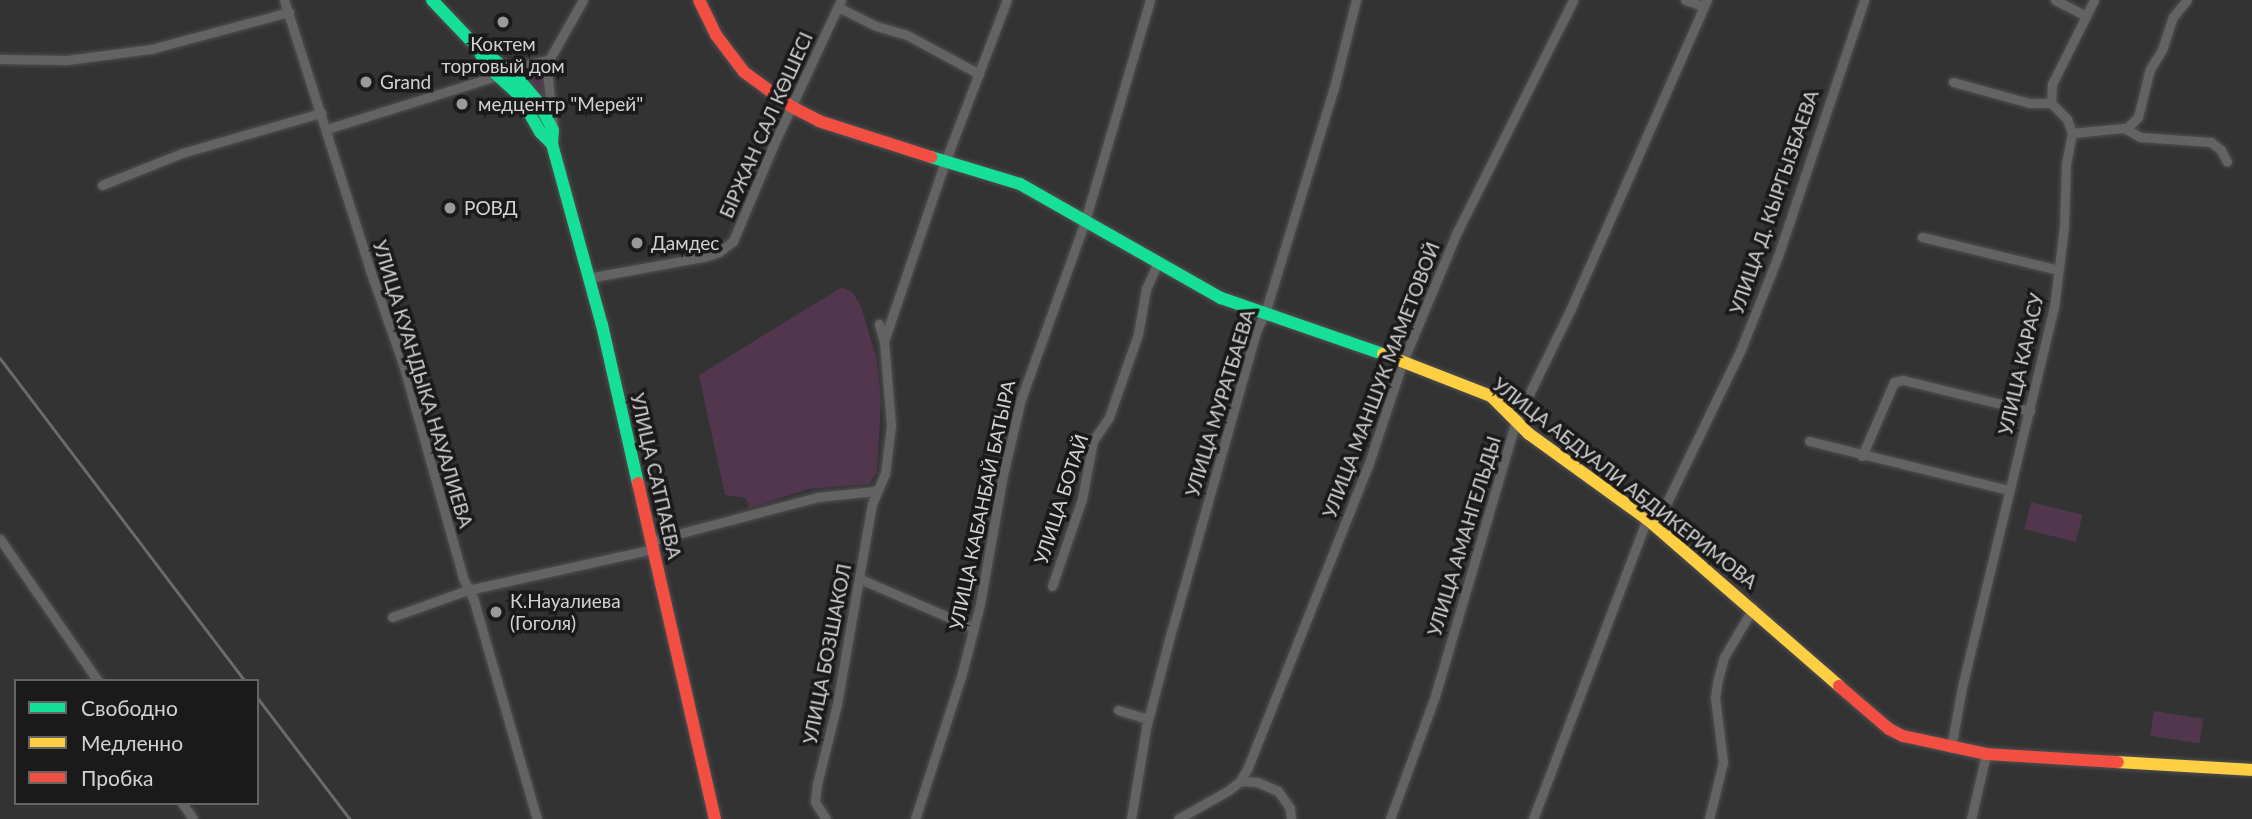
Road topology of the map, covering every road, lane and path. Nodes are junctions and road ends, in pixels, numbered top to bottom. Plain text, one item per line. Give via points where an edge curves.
1 (284, 0) edge
2 (432, 0) edge
3 (583, 0) edge
4 (699, 0) edge
5 (1006, 0) edge
6 (1150, 0) edge
7 (1356, 0) edge
8 (1573, 0) edge
9 (1685, 0) edge
10 (1864, 0) edge
11 (2055, 0) edge
12 (2094, 0) edge
13 (2187, 0) edge
14 (1705, 3) edge
15 (839, 4) edge
16 (289, 12) junction
17 (2086, 16) junction
18 (0, 58) edge
19 (549, 60) junction
20 (503, 71) junction
21 (979, 74) junction
22 (1953, 82) dead end
23 (2051, 103) junction
24 (792, 107) junction
25 (321, 113) junction
26 (327, 129) junction
27 (2126, 129) junction
28 (553, 130) junction
29 (2072, 133) junction
30 (552, 144) junction
31 (946, 162) junction
32 (2227, 162) dead end
33 (102, 185) dead end
34 (1085, 221) junction
35 (1922, 237) dead end
36 (1157, 264) junction
37 (2058, 270) junction
38 (588, 278) junction
39 (1265, 313) junction
40 (879, 324) dead end
41 (884, 342) junction
42 (1403, 361) junction
43 (2030, 411) junction
44 (1517, 421) junction
45 (1809, 441) dead end
46 (1863, 456) junction
47 (2009, 490) junction
48 (875, 491) junction
49 (1651, 523) junction
50 (0, 539) edge
51 (652, 545) junction
52 (860, 579) junction
53 (1052, 586) dead end
54 (468, 590) junction
55 (1753, 608) junction
56 (393, 617) dead end
57 (974, 628) junction
58 (97, 679) edge
59 (1118, 710) dead end
60 (1148, 719) junction
61 (1951, 748) junction
62 (1986, 754) junction
63 (2252, 770) edge
64 (1240, 781) junction
65 (537, 819) edge
66 (715, 819) edge
67 (826, 819) edge
68 (915, 819) edge
69 (1131, 819) edge
70 (1178, 819) edge
71 (1291, 819) edge
72 (1390, 819) edge
73 (1533, 819) edge
74 (1709, 819) edge
75 (1971, 819) edge

1 - 16 street, УЛИЦА КУАНДЫКА НАУАЛИЕВА
2 - 20 street, УЛИЦА САТПАЕВА
3 - 19 street
4 - 24 street, УЛИЦА АБДУАЛИ АБДИКЕРИМОВА via 716,34 744,72
5 - 21 street
6 - 34 street, УЛИЦА КАБАНБАЙ БАТЫРА
7 - 39 street, УЛИЦА МУРАТБАЕВА
8 - 42 street, УЛИЦА МАНШУК МАМЕТОВОЙ via 1463,220
9 - 14 street
10 - 49 street, УЛИЦА Д. КЫРГЫЗБАЕВА via 1741,349
11 - 17 street
12 - 17 street
13 - 27 street via 2173,17 2150,69 2138,117
14 - 44 street, УЛИЦА АМАНГЕЛЬДЫ
15 - 21 street
15 - 24 street, БІРЖАН САЛ КӨШЕСІ
16 - 18 street via 151,50 67,60
16 - 25 street, УЛИЦА КУАНДЫКА НАУАЛИЕВА
17 - 23 street via 2052,84
19 - 20 street
19 - 28 street
20 - 26 street
20 - 28 street, УЛИЦА САТПАЕВА via 539,103
20 - 30 street, УЛИЦА САТПАЕВА
21 - 31 street
22 - 23 street via 2029,103
23 - 29 street via 2067,119
24 - 31 street, УЛИЦА АБДУАЛИ АБДИКЕРИМОВА via 819,121
24 - 38 street, БІРЖАН САЛ КӨШЕСІ via 727,247 704,257
25 - 26 street, УЛИЦА КУАНДЫКА НАУАЛИЕВА
25 - 33 street via 182,153
26 - 54 street, УЛИЦА КУАНДЫКА НАУАЛИЕВА via 403,364
27 - 29 street via 2105,127
27 - 32 street via 2140,137 2211,142
28 - 30 street, УЛИЦА САТПАЕВА
29 - 37 street, УЛИЦА КАРАСУ
30 - 38 street, УЛИЦА САТПАЕВА
31 - 34 street, УЛИЦА АБДУАЛИ АБДИКЕРИМОВА via 1029,188
31 - 41 street
34 - 36 street, УЛИЦА АБДУАЛИ АБДИКЕРИМОВА
34 - 57 street, УЛИЦА КАБАНБАЙ БАТЫРА via 1021,399
35 - 37 street
36 - 39 street, УЛИЦА АБДУАЛИ АБДИКЕРИМОВА via 1220,298
36 - 53 street, УЛИЦА БОТАЙ via 1109,418 1093,441 1082,499
37 - 43 street, УЛИЦА КАРАСУ via 2054,309
38 - 51 street, УЛИЦА САТПАЕВА
39 - 42 street, УЛИЦА АБДУАЛИ АБДИКЕРИМОВА
39 - 60 street, УЛИЦА МУРАТБАЕВА via 1257,328
40 - 41 street
41 - 48 street, УЛИЦА БОЗШАКОЛ via 891,425 885,474
42 - 44 street, УЛИЦА АБДУАЛИ АБДИКЕРИМОВА via 1490,396
42 - 64 street, УЛИЦА МАНШУК МАМЕТОВОЙ via 1368,466
43 - 46 street via 1903,380 1894,382
43 - 47 street, УЛИЦА КАРАСУ
44 - 49 street, УЛИЦА АБДУАЛИ АБДИКЕРИМОВА via 1529,435
44 - 72 street, УЛИЦА АМАНГЕЛЬДЫ via 1435,696
45 - 46 street
46 - 47 street
47 - 61 street, УЛИЦА КАРАСУ
48 - 51 street via 817,497
48 - 52 street, УЛИЦА БОЗШАКОЛ
49 - 55 street, УЛИЦА АБДУАЛИ АБДИКЕРИМОВА
49 - 73 street, УЛИЦА Д. КЫРГЫЗБАЕВА
50 - 58 street
51 - 54 street
51 - 66 street, УЛИЦА САТПАЕВА
52 - 57 street
52 - 67 street, УЛИЦА БОЗШАКОЛ via 817,784 815,802
54 - 56 street
54 - 65 street, УЛИЦА КУАНДЫКА НАУАЛИЕВА
55 - 61 street, УЛИЦА АБДУАЛИ АБДИКЕРИМОВА via 1889,729
55 - 74 street via 1724,657 1718,679 1723,762
57 - 68 street, УЛИЦА КАБАНБАЙ БАТЫРА
59 - 60 street
60 - 69 street, УЛИЦА МУРАТБАЕВА
61 - 62 street, УЛИЦА АБДУАЛИ АБДИКЕРИМОВА
62 - 63 street, УЛИЦА АБДУАЛИ АБДИКЕРИМОВА
62 - 75 street
64 - 70 street
64 - 71 street via 1278,790 1290,808

